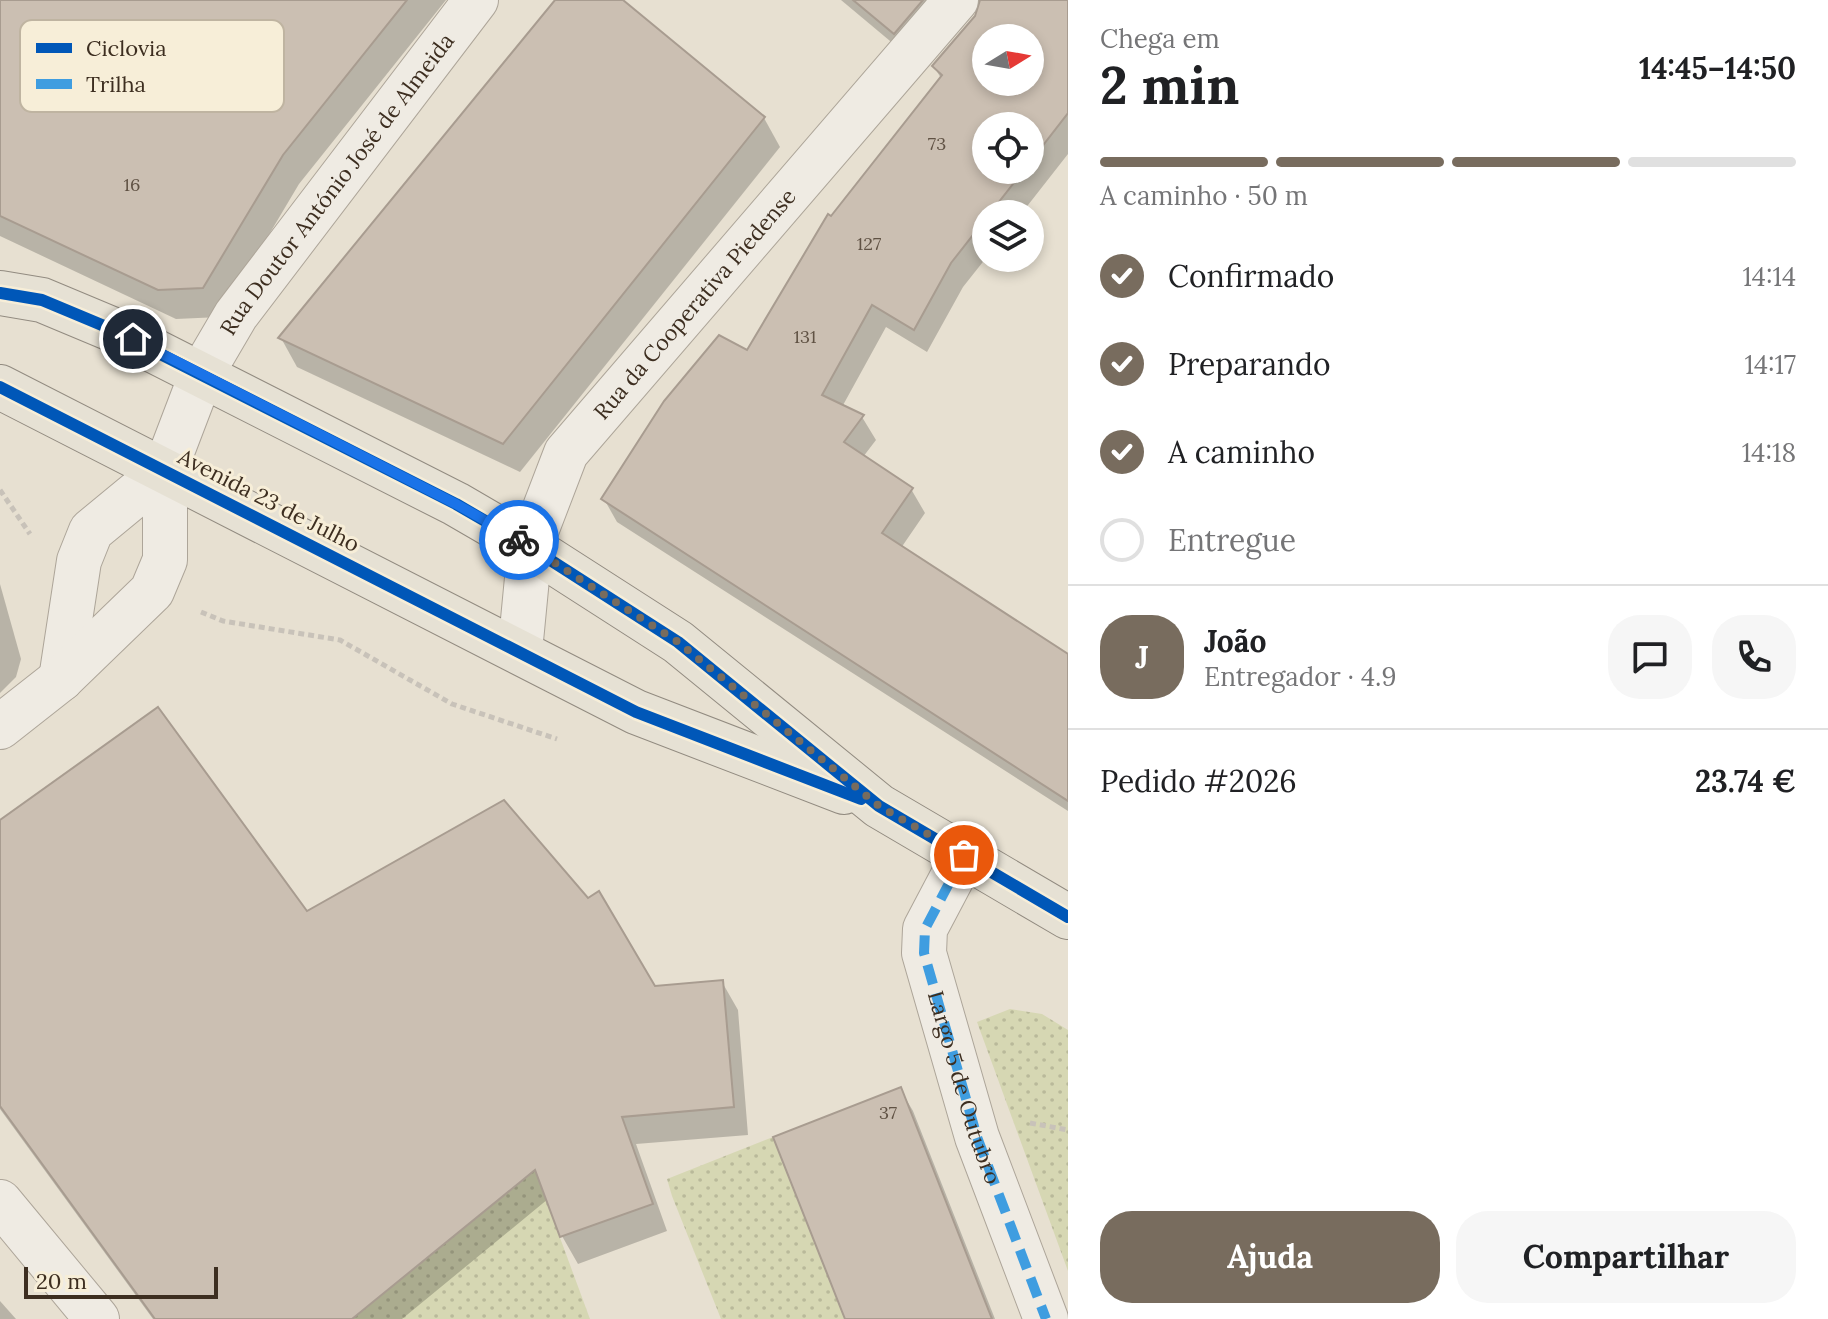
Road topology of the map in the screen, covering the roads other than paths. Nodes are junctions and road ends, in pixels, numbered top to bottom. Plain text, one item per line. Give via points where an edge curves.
1 (476, 0) edge
2 (956, 0) edge
3 (0, 293) edge
4 (202, 373) junction
5 (0, 387) edge
6 (165, 470) junction
7 (530, 547) junction
8 (520, 651) junction
9 (61, 679) junction
10 (0, 727) edge
11 (879, 806) junction
12 (964, 855) junction
13 (1068, 917) edge
14 (0, 1202) edge
15 (97, 1319) edge
16 (1046, 1319) edge

1 - 4 street, Rua Doutor António José de Almeida via 236,315
2 - 7 street, Rua da Cooperativa Piedense via 566,453
3 - 4 main road via 42,300
4 - 6 street, Rua Doutor António José de Almeida
4 - 7 main road
5 - 6 main road, Avenida 23 de Julho
6 - 8 main road, Avenida 23 de Julho
6 - 9 street via 91,531 79,561
6 - 9 street via 165,560 152,591
7 - 8 street, Rua da Cooperativa Piedense
7 - 11 main road via 678,642
8 - 11 main road via 636,712
9 - 10 street
11 - 12 main road
12 - 13 main road
12 - 16 street, Largo 5 de Outubro via 925,929 924,953 977,1137
14 - 15 street

